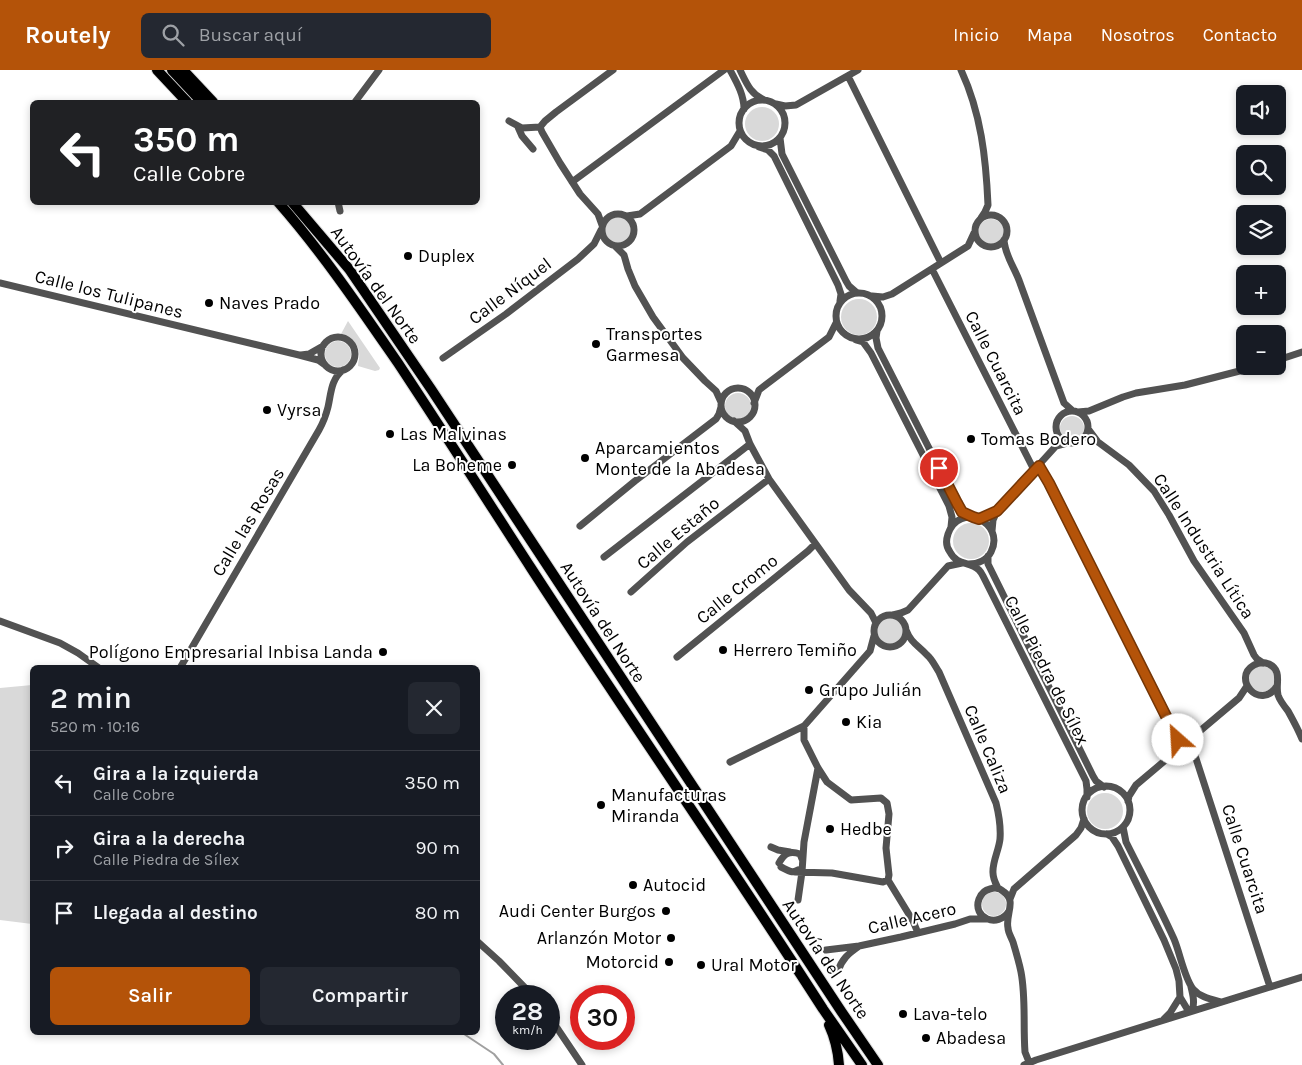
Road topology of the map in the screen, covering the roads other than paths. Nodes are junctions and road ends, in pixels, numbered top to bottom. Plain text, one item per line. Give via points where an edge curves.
1 (156, 70) edge
2 (172, 70) edge
3 (183, 70) edge
4 (379, 70) edge
5 (613, 70) edge
6 (724, 70) edge
7 (730, 70) edge
8 (740, 70) edge
9 (858, 70) edge
10 (961, 70) edge
11 (848, 76) junction
12 (185, 100) edge
13 (200, 100) edge
14 (211, 100) edge
15 (356, 100) edge
16 (764, 101) junction
17 (773, 103) junction
18 (796, 105) junction
19 (744, 109) junction
20 (509, 122) dead end
21 (785, 122) junction
22 (518, 127) junction
23 (540, 127) junction
24 (740, 131) junction
25 (780, 138) junction
26 (751, 144) junction
27 (731, 146) junction
28 (759, 147) junction
29 (533, 149) dead end
30 (572, 182) junction
31 (281, 205) edge
32 (295, 205) edge
33 (304, 205) edge
34 (339, 205) edge
35 (988, 205) junction
36 (340, 211) dead end
37 (598, 214) junction
38 (640, 214) junction
39 (612, 215) junction
40 (626, 216) junction
41 (996, 216) junction
42 (981, 218) junction
43 (602, 227) junction
44 (634, 227) junction
45 (974, 234) junction
46 (1004, 240) junction
47 (630, 241) junction
48 (594, 244) junction
49 (982, 245) junction
50 (613, 246) junction
51 (968, 246) junction
52 (993, 247) junction
53 (1007, 255) junction
54 (624, 256) junction
55 (941, 263) junction
56 (349, 269) junction
57 (932, 269) junction
58 (0, 283) edge
59 (857, 293) junction
60 (892, 294) junction
61 (870, 296) junction
62 (840, 301) junction
63 (881, 309) junction
64 (836, 323) junction
65 (877, 331) junction
66 (829, 337) junction
67 (847, 337) junction
68 (856, 340) junction
69 (323, 346) junction
70 (1302, 352) edge
71 (298, 355) junction
72 (1286, 357) edge
73 (443, 358) dead end
74 (326, 366) junction
75 (343, 370) junction
76 (1236, 372) edge
77 (332, 388) junction
78 (731, 389) junction
79 (746, 390) junction
80 (759, 390) junction
81 (716, 391) junction
82 (754, 402) junction
83 (1064, 403) junction
84 (721, 404) junction
85 (1101, 406) junction
86 (1075, 411) junction
87 (750, 416) junction
88 (1060, 416) junction
89 (716, 419) junction
90 (1087, 420) junction
91 (732, 421) junction
92 (1088, 430) junction
93 (745, 431) junction
94 (1057, 434) junction
95 (1079, 442) junction
96 (1098, 442) junction
97 (1067, 443) junction
98 (750, 444) junction
99 (1056, 446) junction
100 (1036, 468) junction
101 (769, 479) junction
102 (997, 511) junction
103 (976, 518) junction
104 (580, 526) dead end
105 (951, 527) junction
106 (992, 532) junction
107 (815, 544) junction
108 (949, 551) junction
109 (988, 556) junction
110 (604, 557) dead end
111 (965, 564) junction
112 (948, 566) junction
113 (631, 592) dead end
114 (908, 610) junction
115 (871, 613) junction
116 (893, 615) junction
117 (884, 616) junction
118 (0, 621) edge
119 (876, 623) junction
120 (905, 627) junction
121 (874, 636) junction
122 (913, 643) junction
123 (898, 644) junction
124 (884, 646) junction
125 (870, 651) junction
126 (1254, 656) junction
127 (677, 657) dead end
128 (1263, 663) junction
129 (95, 665) edge
130 (182, 665) edge
131 (1250, 668) junction
132 (1247, 686) junction
133 (1277, 686) junction
134 (1254, 693) junction
135 (1267, 694) junction
136 (1241, 697) junction
137 (1281, 701) junction
138 (804, 726) junction
139 (1302, 739) edge
140 (1190, 740) junction
141 (1181, 747) junction
142 (730, 762) dead end
143 (818, 768) junction
144 (827, 782) junction
145 (1136, 786) junction
146 (1104, 787) junction
147 (814, 788) junction
148 (1118, 790) junction
149 (1087, 797) junction
150 (1128, 801) junction
151 (1084, 819) junction
152 (1123, 827) junction
153 (1095, 831) junction
154 (1107, 834) junction
155 (1076, 835) junction
156 (804, 842) junction
157 (771, 847) dead end
158 (792, 852) junction
159 (802, 861) junction
160 (798, 872) junction
161 (993, 878) junction
162 (888, 880) junction
163 (999, 889) junction
164 (1014, 889) junction
165 (985, 891) junction
166 (1010, 899) junction
167 (798, 900) dead end
168 (978, 904) junction
169 (1009, 912) junction
170 (970, 919) junction
171 (986, 919) junction
172 (997, 921) junction
173 (1008, 928) junction
174 (918, 933) junction
175 (480, 944) edge
176 (859, 946) junction
177 (826, 950) dead end
178 (838, 971) dead end
179 (1302, 977) edge
180 (522, 985) edge
181 (1191, 987) junction
182 (1270, 987) junction
183 (812, 991) junction
184 (1180, 997) junction
185 (1221, 1002) junction
186 (1191, 1011) junction
187 (1162, 1020) junction
188 (560, 1032) edge
189 (1027, 1063) edge
190 (582, 1065) edge
191 (839, 1065) edge
192 (862, 1065) edge
193 (878, 1065) edge

1 - 12 highway
2 - 13 highway
3 - 14 highway
4 - 15 street
5 - 23 street
6 - 30 street
7 - 19 street via 742,94
8 - 16 street via 755,96
9 - 11 street
10 - 35 street via 972,95 979,124
11 - 18 street
11 - 55 street
16 - 17 street
16 - 19 street via 756,101
17 - 18 street
17 - 21 street via 780,109
18 - 21 street
19 - 24 street via 740,114
20 - 22 street
21 - 25 street
22 - 23 street
22 - 29 street
23 - 30 street
24 - 26 street
24 - 27 street
25 - 28 street via 768,146
25 - 59 street via 782,154 846,282
26 - 27 street
26 - 28 street
27 - 38 street
28 - 62 street via 774,156 838,285
30 - 37 street
31 - 183 highway, Autovía del Norte via 357,303
32 - 56 highway, Autovía del Norte
33 - 56 highway
34 - 36 street
35 - 41 street
35 - 42 street
37 - 39 street
37 - 43 street
38 - 40 street
38 - 44 street
39 - 40 street
39 - 43 street
40 - 44 street
41 - 42 street
41 - 46 street via 1006,226
42 - 45 street
43 - 48 street, Calle Níquel
43 - 50 street via 604,240
44 - 47 street
45 - 49 street
45 - 51 street
46 - 52 street
46 - 53 street
47 - 50 street via 623,246
47 - 54 street
48 - 50 street
48 - 73 street, Calle Níquel via 506,314
49 - 51 street
49 - 52 street
50 - 54 street
51 - 55 street
52 - 53 street
53 - 83 street
54 - 81 street via 644,304 683,358
55 - 57 street
56 - 193 highway, Autovía del Norte
57 - 60 street
57 - 100 street, Calle Cuarcita
58 - 71 street, Calle los Tulipanes
59 - 61 street
59 - 62 street
60 - 61 street
60 - 63 street
61 - 63 street
62 - 64 street
63 - 65 street via 882,321
64 - 66 street
64 - 67 street
65 - 68 street
65 - 103 street via 878,348 957,503 962,512
66 - 67 street
66 - 80 street
67 - 68 street
68 - 105 street via 863,342 871,352 919,446 949,506
69 - 71 street via 309,354
69 - 74 street via 321,356
69 - 75 street via 333,338 339,338 353,346 352,363
70 - 72 street
71 - 74 street, Calle los Tulipanes via 318,360
74 - 75 street
74 - 77 street, Calle las Rosas
75 - 77 street, Calle las Rosas
76 - 85 street via 1136,393
77 - 130 street, Calle las Rosas via 320,430
78 - 79 street
78 - 81 street
78 - 84 street
79 - 80 street
79 - 82 street
80 - 82 street
81 - 84 street
82 - 87 street
83 - 86 street
83 - 88 street
84 - 89 street
84 - 91 street via 724,415
85 - 86 street via 1089,411
85 - 90 street
86 - 88 street
86 - 90 street
87 - 91 street
87 - 93 street
88 - 94 street
89 - 91 street
89 - 104 street
90 - 92 street
91 - 93 street
92 - 95 street
92 - 96 street, Calle Industria Lítica
93 - 98 street
94 - 97 street
94 - 99 street
95 - 96 street
95 - 97 street
96 - 126 street, Calle Industria Lítica via 1129,465 1154,491 1194,561 1244,633
97 - 99 street
98 - 101 street
98 - 110 street
99 - 100 street
100 - 102 street
100 - 141 street, Calle Cuarcita via 1049,483
101 - 107 street
101 - 113 street, Calle Estaño via 687,542
102 - 103 street
102 - 106 street
103 - 105 street via 962,519
103 - 106 street via 988,525
105 - 108 street via 947,539
106 - 109 street via 993,547
107 - 115 street via 849,590
107 - 127 street, Calle Cromo
108 - 111 street
108 - 112 street
109 - 111 street via 978,563
109 - 146 street, Calle Piedra de Sílex via 988,564 1034,659 1096,782
111 - 112 street
111 - 149 street, Calle Piedra de Sílex via 978,569 983,576 1086,781
112 - 114 street
114 - 116 street
114 - 120 street
115 - 117 street
115 - 119 street
116 - 117 street
116 - 120 street via 901,619
117 - 119 street
118 - 129 street via 60,643
119 - 121 street
120 - 122 street, Calle Caliza
120 - 123 street via 904,638
121 - 124 street
121 - 125 street
122 - 123 street
122 - 161 street, Calle Caliza via 927,654 939,672 996,803 1001,832
123 - 124 street
124 - 125 street
125 - 138 street
126 - 128 street, Calle Industria Lítica
126 - 131 street
128 - 131 street
128 - 133 street via 1276,670
131 - 132 street via 1246,676
132 - 134 street
132 - 136 street
133 - 135 street
133 - 137 street
134 - 135 street
134 - 136 street
135 - 137 street
136 - 140 street
137 - 139 street
138 - 142 street
138 - 143 street via 804,740
140 - 141 street
140 - 182 street, Calle Cuarcita
141 - 145 street
143 - 144 street
143 - 147 street
144 - 147 street
144 - 162 street via 851,800 881,798 887,804 890,814 886,848
145 - 148 street
145 - 150 street
146 - 148 street
146 - 149 street
147 - 156 street
148 - 150 street
149 - 151 street via 1082,808
150 - 152 street via 1130,814
151 - 153 street
151 - 155 street
152 - 154 street
152 - 181 street via 1126,842 1173,938
153 - 154 street
153 - 155 street
154 - 184 street via 1118,846 1164,940 1176,969
155 - 164 street
156 - 158 street via 800,849
156 - 159 street
157 - 158 street
158 - 159 street via 800,854
158 - 160 street via 784,855 780,865 788,871
159 - 160 street
160 - 162 street
160 - 167 street
161 - 163 street
161 - 165 street, Calle Caliza
162 - 174 street
163 - 164 street
163 - 165 street
163 - 166 street
164 - 166 street
165 - 168 street
166 - 169 street
168 - 170 street, Calle Acero
168 - 171 street
169 - 172 street
169 - 173 street
170 - 171 street, Calle Acero
170 - 174 street, Calle Acero
171 - 172 street
172 - 173 street
173 - 189 street via 1023,985
174 - 176 street, Calle Acero
175 - 180 street
176 - 177 street, Calle Acero
176 - 178 street, Calle Acero via 845,956
179 - 182 street
181 - 185 street via 1206,999
181 - 186 street via 1194,1006
182 - 185 street
183 - 191 highway via 834,1035
183 - 192 highway, Autovía del Norte
184 - 186 street
184 - 187 street
185 - 186 street
186 - 187 street
187 - 189 street
188 - 190 street

